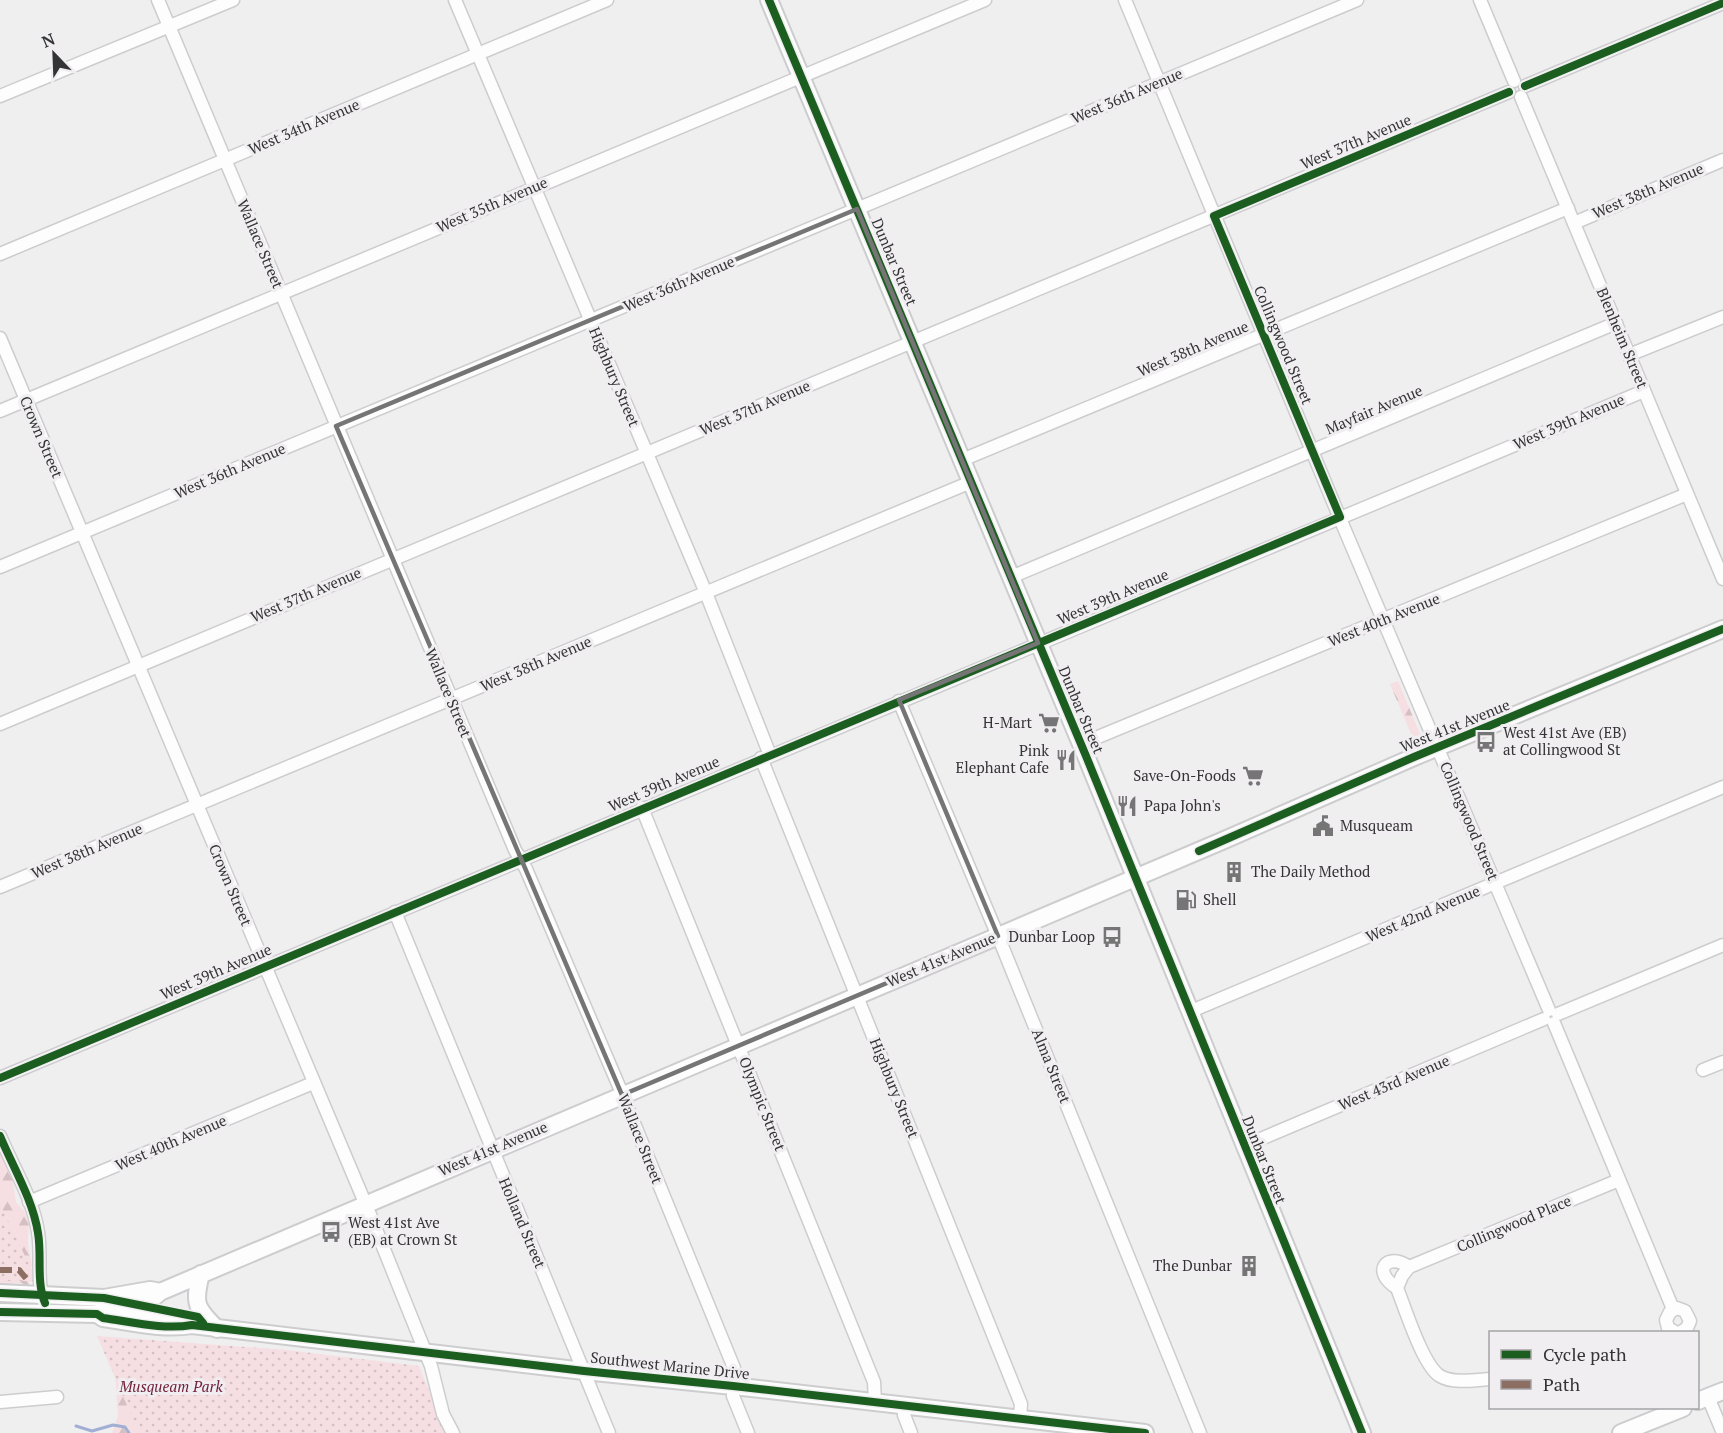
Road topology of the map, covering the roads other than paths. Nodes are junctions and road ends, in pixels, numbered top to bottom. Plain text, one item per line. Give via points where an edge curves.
1 (158, 0) edge
2 (233, 0) edge
3 (455, 0) edge
4 (607, 0) edge
5 (769, 0) edge
6 (985, 0) edge
7 (1125, 0) edge
8 (1357, 0) edge
9 (1480, 0) edge
10 (1723, 3) edge
11 (169, 27) junction
12 (478, 54) junction
13 (802, 77) junction
14 (1159, 83) junction
15 (1517, 89) junction
16 (0, 96) edge
17 (225, 160) junction
18 (1723, 160) edge
19 (534, 187) junction
20 (1568, 208) junction
21 (857, 209) junction
22 (1214, 216) junction
23 (1574, 223) junction
24 (0, 254) edge
25 (281, 293) junction
26 (1723, 317) edge
27 (590, 321) junction
28 (1616, 323) junction
29 (1264, 334) junction
30 (0, 338) edge
31 (913, 342) junction
32 (1629, 355) junction
33 (1644, 390) junction
34 (26, 400) junction
35 (0, 411) edge
36 (336, 426) junction
37 (1313, 450) junction
38 (646, 454) junction
39 (962, 460) junction
40 (971, 482) junction
41 (1687, 494) junction
42 (1340, 517) junction
43 (82, 533) junction
44 (392, 559) junction
45 (0, 567) edge
46 (1011, 577) junction
47 (1723, 579) edge
48 (706, 593) junction
49 (1383, 621) junction
50 (1723, 629) edge
51 (1038, 643) junction
52 (138, 666) junction
53 (450, 700) junction
54 (899, 701) junction
55 (0, 724) edge
56 (1081, 744) junction
57 (1438, 748) junction
58 (766, 756) junction
59 (1723, 788) edge
60 (196, 805) junction
61 (642, 808) junction
62 (520, 860) junction
63 (1135, 878) junction
64 (1495, 883) junction
65 (0, 887) edge
66 (395, 912) junction
67 (998, 936) junction
68 (1723, 945) edge
69 (264, 966) junction
70 (856, 996) junction
71 (1189, 1012) junction
72 (1551, 1017) junction
73 (738, 1046) junction
74 (1723, 1062) edge
75 (1703, 1070) dead end
76 (0, 1078) edge
77 (313, 1083) junction
78 (622, 1095) junction
79 (0, 1136) edge
80 (1244, 1146) junction
81 (492, 1150) junction
82 (1619, 1180) junction
83 (28, 1202) junction
84 (365, 1204) junction
85 (1409, 1267) junction
86 (201, 1274) junction
87 (1397, 1288) junction
88 (160, 1292) junction
89 (0, 1293) edge
90 (41, 1294) junction
91 (104, 1298) junction
92 (128, 1307) junction
93 (1673, 1309) junction
94 (0, 1312) edge
95 (52, 1312) junction
96 (97, 1314) junction
97 (192, 1325) junction
98 (217, 1329) junction
99 (1674, 1331) edge
100 (1683, 1331) edge
101 (425, 1351) junction
102 (584, 1371) junction
103 (1489, 1379) edge
104 (733, 1386) junction
105 (1710, 1396) edge
106 (57, 1397) dead end
107 (0, 1402) edge
108 (875, 1402) junction
109 (903, 1405) junction
110 (1678, 1409) edge
111 (1020, 1418) junction
112 (1043, 1427) edge
113 (453, 1433) edge
114 (609, 1433) edge
115 (748, 1433) edge
116 (911, 1433) edge
117 (1145, 1433) edge
118 (1200, 1433) edge
119 (1362, 1433) edge
120 (1621, 1433) edge
121 (1723, 1433) edge

1 - 11 street, Wallace Street
2 - 11 street
3 - 12 street, Highbury Street
4 - 12 street, West 34th Avenue
5 - 13 main road, Dunbar Street
6 - 13 street, West 35th Avenue
7 - 14 street, Collingwood Street
8 - 14 street, West 36th Avenue
9 - 15 street, Blenheim Street
10 - 15 street, West 37th Avenue
11 - 16 street
11 - 17 street, Wallace Street
12 - 17 street, West 34th Avenue
12 - 19 street, Highbury Street
13 - 19 street, West 35th Avenue
13 - 21 main road, Dunbar Street
14 - 21 street, West 36th Avenue
14 - 22 street, Collingwood Street
15 - 20 street, Blenheim Street
15 - 22 street, West 37th Avenue
17 - 24 street, West 34th Avenue
17 - 25 street, Wallace Street
18 - 23 street, West 38th Avenue
19 - 25 street, West 35th Avenue
19 - 27 street, Highbury Street
20 - 23 street, Blenheim Street
20 - 29 street, West 38th Avenue
21 - 27 street, West 36th Avenue
21 - 31 main road, Dunbar Street
22 - 29 street, Collingwood Street
22 - 31 street, West 37th Avenue
23 - 28 street, Blenheim Street
25 - 34 street, West 35th Avenue
25 - 36 street, Wallace Street
26 - 32 street
27 - 36 street, West 36th Avenue
27 - 38 street, Highbury Street
28 - 32 street, Blenheim Street
28 - 37 street, Mayfair Avenue
29 - 37 street, Collingwood Street
29 - 39 street, West 38th Avenue
30 - 34 street, Crown Street
31 - 38 street, West 37th Avenue
31 - 39 main road, Dunbar Street
32 - 33 street, Blenheim Street
33 - 41 street, Blenheim Street
33 - 42 street, West 39th Avenue
34 - 35 street, West 35th Avenue
34 - 43 street, Crown Street
36 - 43 street, West 36th Avenue
36 - 44 street, Wallace Street
37 - 42 street, Collingwood Street
37 - 46 street, Mayfair Avenue
38 - 44 street, West 37th Avenue
38 - 48 street, Highbury Street
39 - 40 main road, Dunbar Street
40 - 46 main road, Dunbar Street
40 - 48 street, West 38th Avenue
41 - 47 street, Blenheim Street
41 - 49 street, West 40th Avenue
42 - 49 street, Collingwood Street
42 - 51 street, West 39th Avenue
43 - 45 street, West 36th Avenue
43 - 52 street, Crown Street
44 - 52 street, West 37th Avenue
44 - 53 street, Wallace Street
46 - 51 main road, Dunbar Street
48 - 53 street, West 38th Avenue
48 - 58 street, Highbury Street
49 - 56 street, West 40th Avenue
49 - 57 street, Collingwood Street
50 - 57 main road, West 41st Avenue
51 - 54 street, West 39th Avenue
51 - 56 main road, Dunbar Street
52 - 55 street, West 37th Avenue
52 - 60 street, Crown Street
53 - 60 street, West 38th Avenue
53 - 62 street, Wallace Street
54 - 58 street, West 39th Avenue
54 - 67 street, Alma Street
56 - 63 main road, Dunbar Street
57 - 63 main road, West 41st Avenue
57 - 64 street, Collingwood Street
58 - 61 street, West 39th Avenue
58 - 70 street, Highbury Street
59 - 64 street, West 42nd Avenue
60 - 65 street, West 38th Avenue
60 - 69 street, Crown Street
61 - 62 street, West 39th Avenue
61 - 73 street, Olympic Street
62 - 66 street, West 39th Avenue
62 - 78 street, Wallace Street
63 - 67 main road, West 41st Avenue
63 - 71 main road, Dunbar Street
64 - 71 street, West 42nd Avenue
64 - 72 street, Collingwood Street
66 - 69 street, West 39th Avenue
66 - 81 street, Holland Street
67 - 70 main road, West 41st Avenue
67 - 118 street, Alma Street
68 - 72 street, West 43rd Avenue
69 - 76 street, West 39th Avenue
69 - 77 street, Crown Street
70 - 73 main road, West 41st Avenue
70 - 111 street, Highbury Street via 1022,1404
71 - 80 main road, Dunbar Street
72 - 80 street, West 43rd Avenue
72 - 82 street, Collingwood Street
73 - 78 main road, West 41st Avenue
73 - 108 street, Olympic Street via 874,1382
74 - 75 street
77 - 83 street, West 40th Avenue
77 - 84 street, Crown Street
78 - 81 main road, West 41st Avenue
78 - 104 street, Wallace Street via 734,1368
79 - 83 street
80 - 119 main road, Dunbar Street
81 - 84 main road, West 41st Avenue
81 - 102 street, Holland Street
82 - 85 street, Collingwood Place
82 - 93 street, Collingwood Street
83 - 90 street via 38,1233
84 - 86 main road, West 41st Avenue
84 - 101 street, Crown Street
85 - 87 street
85 - 87 street, Collingwood Place via 1394,1260 1383,1268 1387,1281
86 - 88 main road, West 41st Avenue
86 - 98 main road via 196,1303
87 - 103 street, Collingwood Place via 1428,1365 1440,1376
88 - 91 main road, West 41st Avenue via 150,1290
88 - 92 main road, West 41st Avenue
89 - 90 main road, Southwest Marine Drive
90 - 91 main road, Southwest Marine Drive
90 - 95 street
91 - 92 main road, Southwest Marine Drive
92 - 96 main road, West 41st Avenue
92 - 97 main road, Southwest Marine Drive
93 - 99 street, Collingwood Street via 1666,1320 1668,1328
93 - 100 street, Collingwood Street via 1685,1311 1690,1317 1688,1329
94 - 95 main road, Southwest Marine Drive
95 - 96 main road, Southwest Marine Drive
96 - 97 main road, Southwest Marine Drive via 152,1324
97 - 98 main road, Southwest Marine Drive
98 - 101 main road, Southwest Marine Drive
101 - 102 main road, Southwest Marine Drive
101 - 113 street, Crown Street via 443,1414
102 - 104 main road, Southwest Marine Drive
102 - 114 street, Holland Street
104 - 108 main road, Southwest Marine Drive
104 - 115 street, Wallace Street via 733,1396
105 - 121 street
106 - 107 street
108 - 109 main road, Southwest Marine Drive
109 - 111 main road, Southwest Marine Drive
109 - 116 street
110 - 120 main road
111 - 112 main road, Southwest Marine Drive
112 - 117 main road, Southwest Marine Drive

